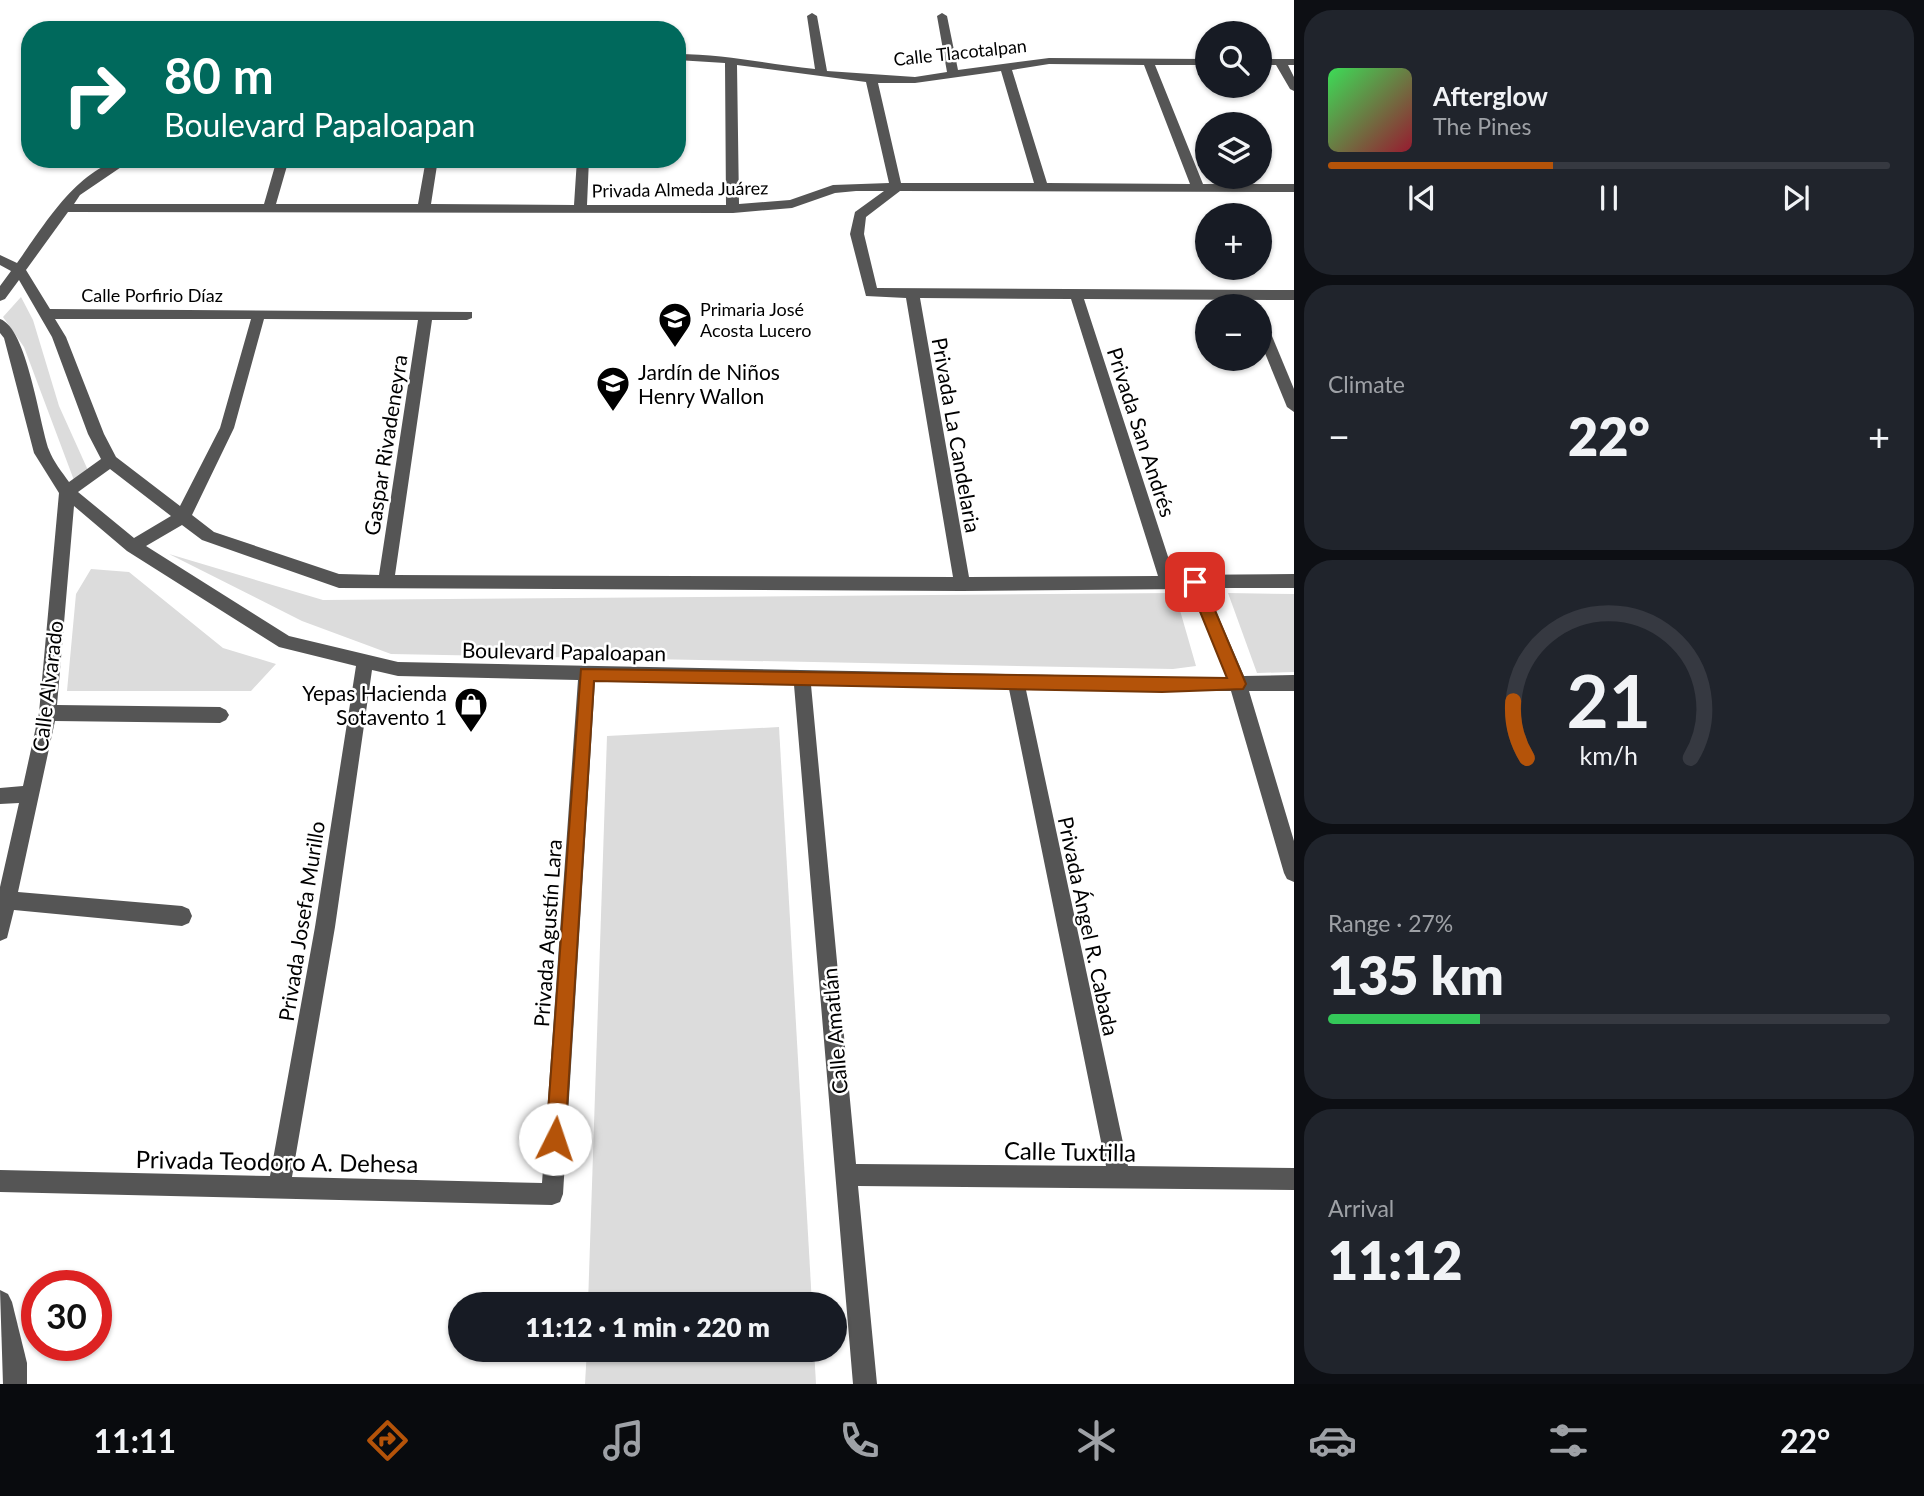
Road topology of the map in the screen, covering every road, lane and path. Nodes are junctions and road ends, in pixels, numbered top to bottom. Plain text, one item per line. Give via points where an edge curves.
1 (812, 16) dead end
2 (942, 16) dead end
3 (686, 57) edge
4 (731, 59) junction
5 (1148, 61) junction
6 (1195, 62) edge
7 (1272, 62) edge
8 (1280, 62) junction
9 (1294, 62) edge
10 (1006, 69) junction
11 (822, 74) junction
12 (953, 75) junction
13 (871, 79) junction
14 (1294, 87) edge
15 (112, 168) edge
16 (281, 168) edge
17 (431, 168) edge
18 (582, 168) edge
19 (1195, 180) edge
20 (896, 188) junction
21 (1042, 188) junction
22 (1195, 188) edge
23 (1272, 188) edge
24 (1294, 188) edge
25 (65, 208) junction
26 (269, 208) junction
27 (424, 208) junction
28 (580, 209) junction
29 (733, 209) junction
30 (0, 259) edge
31 (19, 269) junction
32 (912, 293) junction
33 (1076, 294) junction
34 (1294, 295) edge
35 (0, 296) edge
36 (1195, 298) edge
37 (1272, 298) edge
38 (46, 314) junction
39 (259, 314) junction
40 (426, 314) junction
41 (467, 315) dead end
42 (0, 324) edge
43 (1272, 353) edge
44 (1294, 407) edge
45 (110, 461) junction
46 (67, 492) junction
47 (183, 517) junction
48 (133, 546) junction
49 (386, 581) junction
50 (1294, 581) edge
51 (1168, 582) junction
52 (1195, 582) junction
53 (962, 584) junction
54 (365, 661) junction
55 (587, 674) junction
56 (802, 679) junction
57 (1016, 683) junction
58 (1294, 683) edge
59 (1238, 684) junction
60 (48, 713) junction
61 (220, 715) dead end
62 (30, 794) junction
63 (0, 796) edge
64 (1294, 873) edge
65 (8, 900) junction
66 (182, 916) dead end
67 (0, 931) edge
68 (846, 1175) junction
69 (1120, 1178) junction
70 (1294, 1179) edge
71 (0, 1181) edge
72 (279, 1187) junction
73 (552, 1194) joint
74 (0, 1315) edge
75 (15, 1384) edge
76 (865, 1384) edge

1 - 11 street
2 - 12 street
3 - 4 street, Calle Tlacotalpan
4 - 11 street, Calle Tlacotalpan
4 - 29 street
5 - 6 street, Calle Tlacotalpan
5 - 10 street, Calle Tlacotalpan via 1049,61
5 - 19 street
7 - 8 street
8 - 9 street
8 - 14 street
10 - 12 street, Calle Tlacotalpan
10 - 21 street
11 - 13 street, Calle Tlacotalpan
12 - 13 street, Calle Tlacotalpan
13 - 20 street
15 - 25 street via 76,192
16 - 26 street
17 - 27 street
18 - 28 street
20 - 21 street, Privada Almeda Juárez
20 - 29 street, Privada Almeda Juárez via 833,189 792,204
20 - 32 street via 859,215 857,234 871,293
21 - 22 street, Privada Almeda Juárez
23 - 24 street, Privada Almeda Juárez
25 - 26 street, Privada Almeda Juárez
25 - 31 street
26 - 27 street, Privada Almeda Juárez
27 - 28 street, Privada Almeda Juárez
28 - 29 street, Privada Almeda Juárez
30 - 31 street
31 - 35 street
31 - 38 street
32 - 33 street
32 - 53 street, Privada La Candelaria
33 - 36 street
33 - 51 street, Privada San Andrés
34 - 37 street
38 - 39 street, Calle Porfirio Díaz
38 - 45 street
39 - 40 street, Calle Porfirio Díaz
39 - 47 street via 227,428
40 - 41 street, Calle Porfirio Díaz
40 - 49 street, Gaspar Rivadeneyra
42 - 46 street, Boulevard Papaloapan via 11,337 42,453
43 - 44 street
45 - 46 street
45 - 47 street
46 - 48 street, Boulevard Papaloapan
46 - 60 street, Calle Alvarado
47 - 48 street
47 - 49 street via 208,536 339,581
48 - 54 street, Boulevard Papaloapan via 285,642
49 - 53 street
50 - 52 street
51 - 52 street
51 - 53 street
52 - 59 street
54 - 55 street, Boulevard Papaloapan via 398,669
54 - 72 street, Privada Josefa Murillo via 325,928
55 - 56 street, Boulevard Papaloapan
55 - 73 street, Privada Agustín Lara
56 - 57 street, Boulevard Papaloapan
56 - 68 street, Calle Amatlán
57 - 59 street, Boulevard Papaloapan
57 - 69 street, Privada Ángel R. Cabada
58 - 59 street, Boulevard Papaloapan
59 - 64 street
60 - 61 street
60 - 62 street, Calle Alvarado
62 - 63 street
62 - 65 street, Calle Alvarado
65 - 66 street
65 - 67 street, Calle Alvarado
68 - 69 street, Calle Tuxtilla
68 - 76 street, Calle Amatlán
69 - 70 street, Calle Tuxtilla
71 - 72 street, Privada Teodoro A. Dehesa
72 - 73 street, Privada Teodoro A. Dehesa
74 - 75 street via 18,1365

